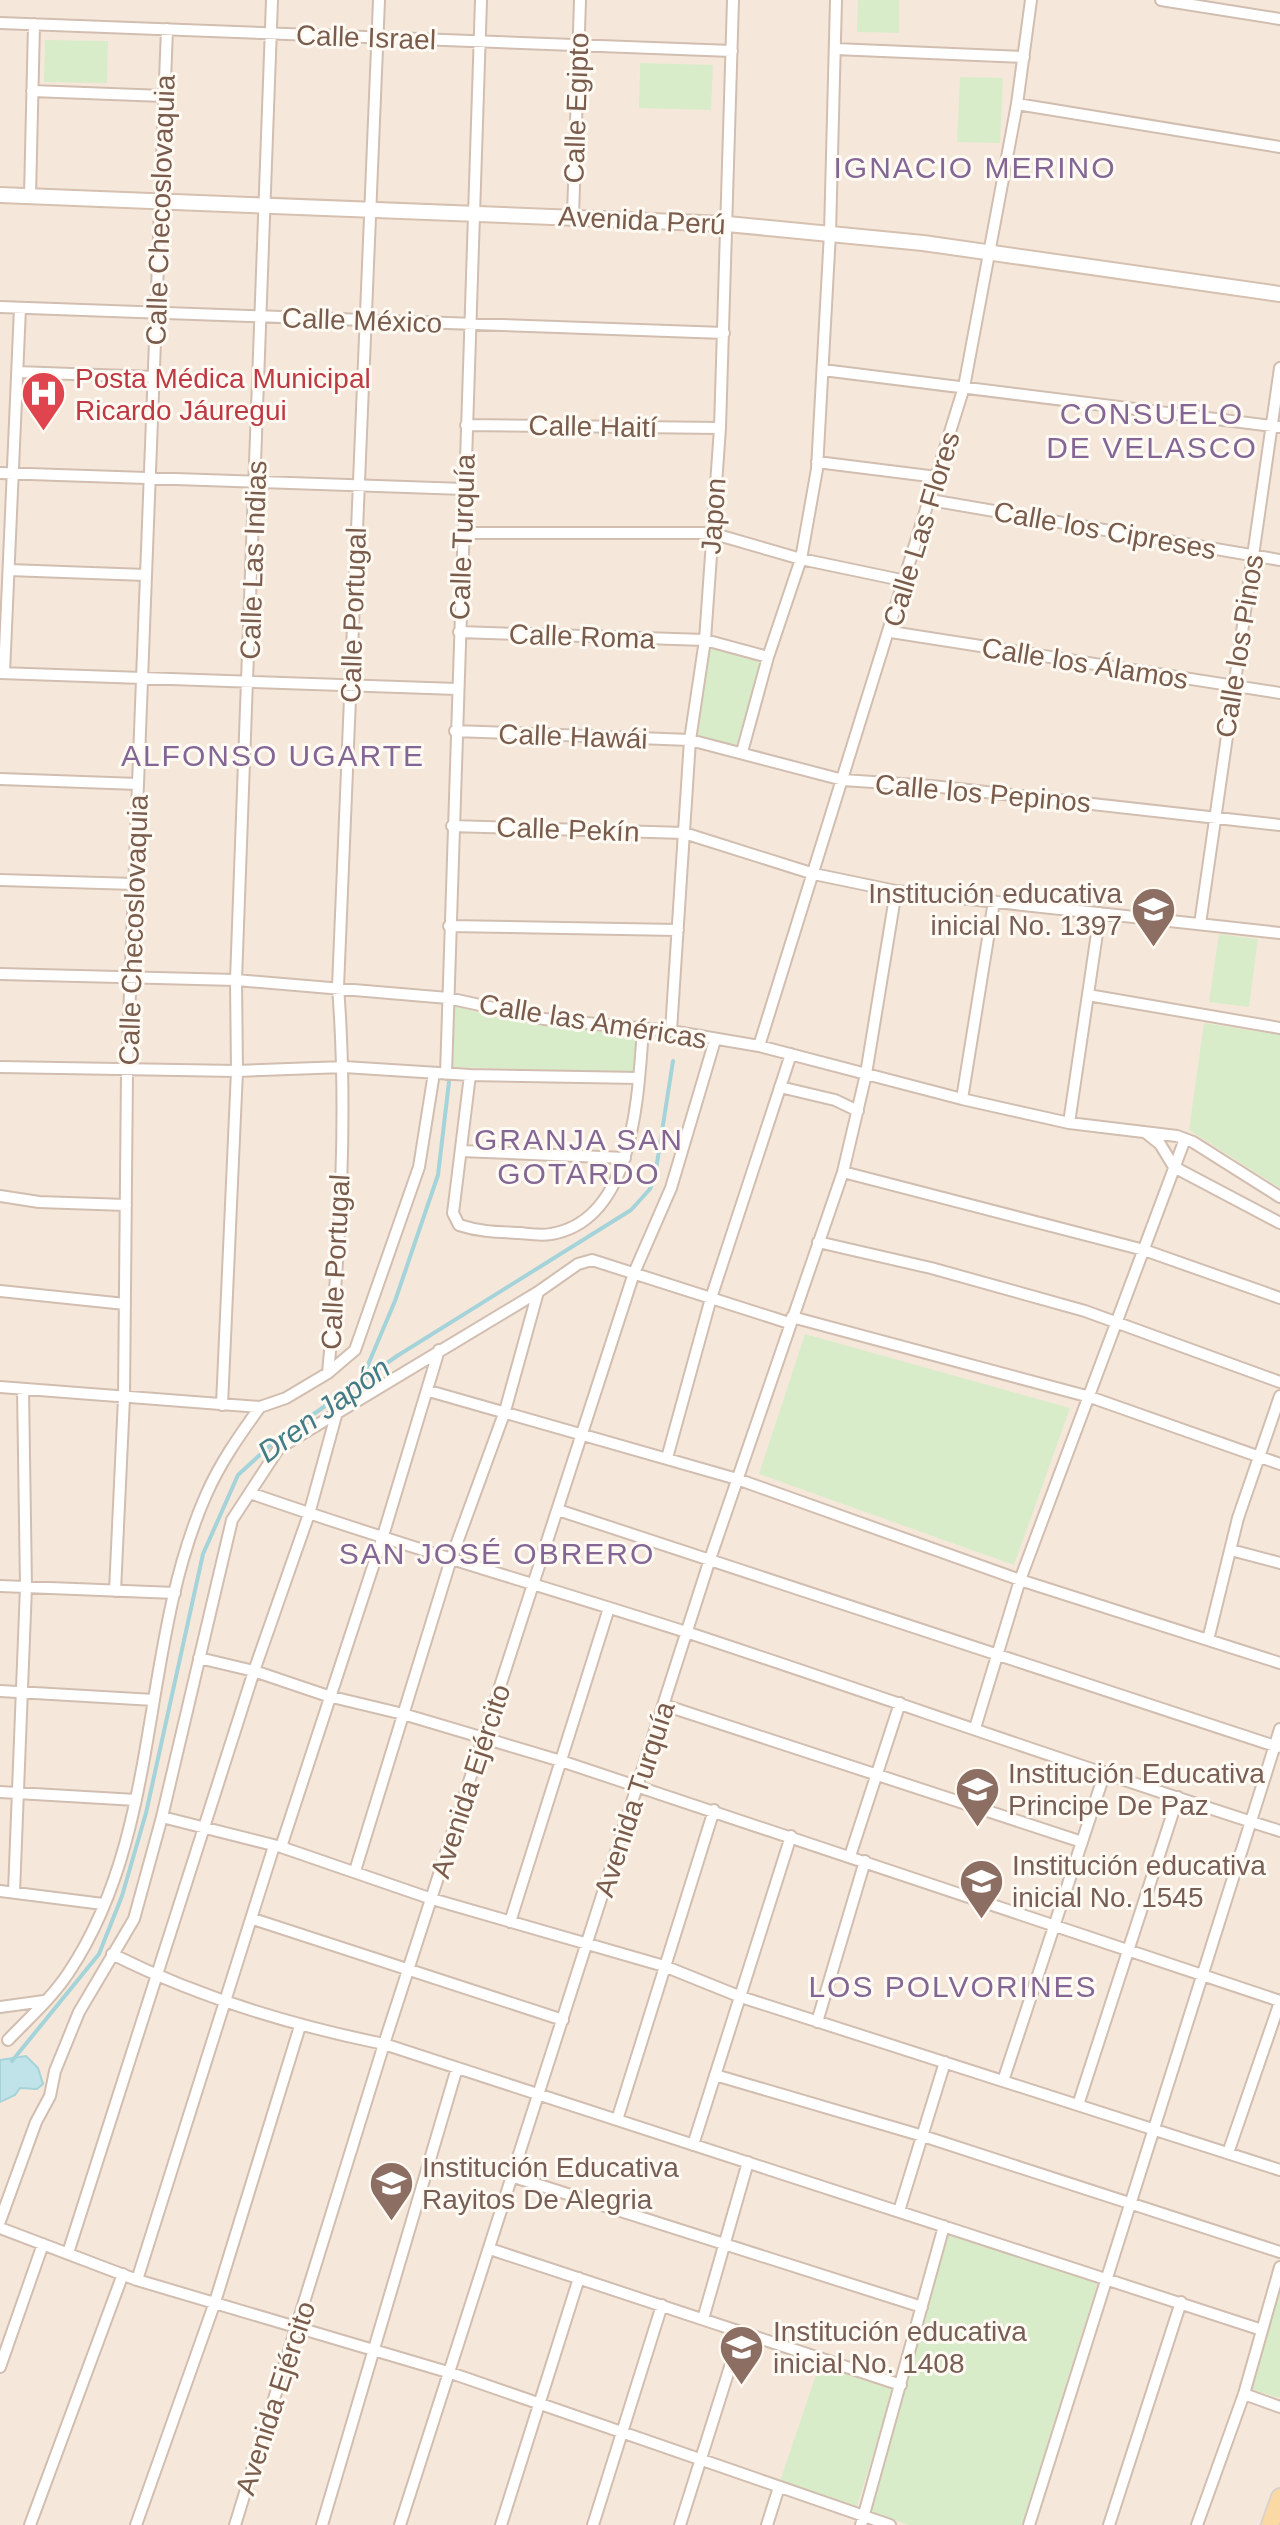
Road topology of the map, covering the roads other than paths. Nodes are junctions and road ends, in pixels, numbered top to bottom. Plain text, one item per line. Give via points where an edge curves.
1 (272, 0) edge
2 (379, 0) edge
3 (481, 0) edge
4 (580, 0) edge
5 (733, 0) edge
6 (836, 0) edge
7 (1031, 0) edge
8 (1161, 0) edge
9 (1280, 19) edge
10 (0, 23) edge
11 (34, 24) junction
12 (167, 29) junction
13 (270, 33) junction
14 (378, 37) junction
15 (480, 41) junction
16 (578, 45) junction
17 (835, 49) junction
18 (732, 51) junction
19 (1024, 57) junction
20 (32, 91) junction
21 (164, 96) junction
22 (1017, 104) junction
23 (1280, 147) edge
24 (0, 195) edge
25 (30, 196) junction
26 (160, 201) junction
27 (265, 206) junction
28 (371, 209) junction
29 (474, 212) junction
30 (573, 216) junction
31 (727, 224) junction
32 (830, 233) junction
33 (990, 252) junction
34 (1280, 294) edge
35 (0, 307) edge
36 (20, 308) junction
37 (156, 312) junction
38 (261, 316) junction
39 (366, 319) junction
40 (470, 324) junction
41 (724, 333) junction
42 (1280, 368) edge
43 (823, 370) junction
44 (17, 372) junction
45 (154, 377) junction
46 (964, 387) junction
47 (466, 425) junction
48 (1276, 426) edge
49 (720, 428) junction
50 (817, 462) junction
51 (0, 473) edge
52 (13, 474) junction
53 (937, 477) junction
54 (150, 478) junction
55 (256, 482) junction
56 (359, 485) junction
57 (464, 489) junction
58 (930, 500) junction
59 (462, 533) junction
60 (711, 533) junction
61 (1253, 556) junction
62 (801, 559) junction
63 (1280, 560) edge
64 (9, 570) junction
65 (146, 575) junction
66 (906, 581) junction
67 (459, 632) junction
68 (891, 632) junction
69 (705, 640) junction
70 (768, 657) junction
71 (2, 673) edge
72 (142, 678) junction
73 (249, 682) junction
74 (350, 685) junction
75 (1233, 687) junction
76 (457, 689) junction
77 (1280, 693) edge
78 (455, 731) junction
79 (690, 740) junction
80 (742, 752) junction
81 (0, 779) edge
82 (843, 780) junction
83 (138, 784) junction
84 (1214, 816) junction
85 (1280, 825) edge
86 (452, 826) junction
87 (684, 833) junction
88 (814, 874) junction
89 (0, 880) edge
90 (135, 884) junction
91 (896, 891) junction
92 (994, 901) junction
93 (1100, 913) junction
94 (1200, 924) junction
95 (449, 926) junction
96 (678, 930) junction
97 (1280, 933) edge
98 (0, 974) edge
99 (131, 978) junction
100 (236, 980) junction
101 (338, 987) junction
102 (1088, 995) junction
103 (448, 998) junction
104 (1280, 1028) edge
105 (643, 1029) junction
106 (671, 1031) junction
107 (715, 1040) junction
108 (759, 1046) junction
109 (791, 1054) junction
110 (0, 1067) edge
111 (344, 1067) junction
112 (127, 1070) junction
113 (237, 1071) junction
114 (434, 1073) junction
115 (446, 1074) junction
116 (866, 1074) junction
117 (470, 1075) junction
118 (639, 1078) junction
119 (780, 1087) junction
120 (962, 1099) junction
121 (858, 1111) junction
122 (1069, 1123) junction
123 (1145, 1132) junction
124 (1181, 1138) junction
125 (461, 1151) junction
126 (625, 1158) junction
127 (1174, 1167) junction
128 (843, 1172) junction
129 (0, 1196) edge
130 (1280, 1197) edge
131 (126, 1205) junction
132 (1280, 1223) edge
133 (818, 1242) junction
134 (1144, 1250) junction
135 (634, 1273) junction
136 (0, 1291) edge
137 (538, 1292) junction
138 (711, 1298) junction
139 (1280, 1298) edge
140 (125, 1304) junction
141 (791, 1320) junction
142 (1117, 1322) junction
143 (439, 1350) junction
144 (328, 1373) junction
145 (1280, 1382) edge
146 (0, 1387) edge
147 (23, 1389) junction
148 (429, 1391) junction
149 (1280, 1396) edge
150 (1090, 1397) junction
151 (124, 1398) junction
152 (222, 1405) junction
153 (260, 1407) junction
154 (505, 1411) junction
155 (337, 1412) junction
156 (583, 1434) junction
157 (1259, 1457) junction
158 (667, 1458) junction
159 (1280, 1464) edge
160 (737, 1479) junction
161 (250, 1493) junction
162 (558, 1510) junction
163 (309, 1514) junction
164 (382, 1539) junction
165 (1231, 1550) junction
166 (451, 1559) junction
167 (710, 1559) junction
168 (1280, 1563) edge
169 (1020, 1580) junction
170 (534, 1584) junction
171 (0, 1586) edge
172 (26, 1587) junction
173 (115, 1591) junction
174 (175, 1593) junction
175 (609, 1608) junction
176 (687, 1633) junction
177 (1208, 1640) junction
178 (997, 1654) junction
179 (199, 1658) junction
180 (1280, 1663) edge
181 (254, 1671) junction
182 (0, 1691) edge
183 (23, 1692) junction
184 (328, 1696) junction
185 (154, 1700) junction
186 (900, 1703) junction
187 (664, 1705) junction
188 (403, 1714) junction
189 (975, 1728) junction
190 (1280, 1729) edge
191 (484, 1737) junction
192 (1277, 1747) edge
193 (561, 1761) junction
194 (1105, 1772) junction
195 (876, 1775) junction
196 (637, 1788) junction
197 (0, 1792) edge
198 (18, 1793) junction
199 (1178, 1797) junction
200 (136, 1800) junction
201 (714, 1810) junction
202 (162, 1817) junction
203 (1251, 1822) junction
204 (205, 1829) junction
205 (1280, 1831) edge
206 (791, 1836) junction
207 (1082, 1842) junction
208 (278, 1846) junction
209 (850, 1856) junction
210 (865, 1861) junction
211 (355, 1871) junction
212 (0, 1891) edge
213 (14, 1892) junction
214 (432, 1899) junction
215 (103, 1904) junction
216 (253, 1919) junction
217 (510, 1922) junction
218 (1055, 1924) junction
219 (587, 1945) junction
220 (1129, 1949) junction
221 (112, 1954) junction
222 (664, 1966) junction
223 (408, 1972) junction
224 (1204, 1975) junction
225 (158, 1977) junction
226 (741, 1997) junction
227 (46, 2001) junction
228 (227, 2001) junction
229 (1280, 2001) edge
230 (0, 2007) edge
231 (563, 2020) junction
232 (817, 2022) junction
233 (300, 2026) junction
234 (8, 2040) dead end
235 (384, 2044) junction
236 (945, 2062) junction
237 (457, 2068) junction
238 (715, 2075) junction
239 (1003, 2081) junction
240 (540, 2095) junction
241 (1078, 2105) junction
242 (617, 2120) junction
243 (1155, 2130) junction
244 (923, 2136) junction
245 (693, 2145) junction
246 (1228, 2153) junction
247 (748, 2162) junction
248 (1280, 2170) edge
249 (514, 2177) junction
250 (1132, 2203) junction
251 (899, 2211) junction
252 (0, 2221) edge
253 (944, 2226) junction
254 (0, 2228) edge
255 (43, 2244) junction
256 (725, 2244) junction
257 (490, 2249) junction
258 (1280, 2252) edge
259 (68, 2253) junction
260 (1280, 2267) edge
261 (123, 2274) junction
262 (579, 2278) junction
263 (1108, 2279) junction
264 (137, 2280) junction
265 (215, 2302) junction
266 (1181, 2302) junction
267 (662, 2305) junction
268 (922, 2307) junction
269 (703, 2319) junction
270 (297, 2327) junction
271 (1262, 2330) junction
272 (741, 2332) junction
273 (372, 2349) junction
274 (0, 2367) edge
275 (451, 2373) junction
276 (901, 2385) junction
277 (1244, 2394) junction
278 (539, 2403) junction
279 (1280, 2407) edge
280 (622, 2432) junction
281 (702, 2460) junction
282 (779, 2487) junction
283 (1280, 2497) edge
284 (862, 2520) edge
285 (404, 2524) edge
286 (30, 2525) edge
287 (136, 2525) edge
288 (235, 2525) edge
289 (322, 2525) edge
290 (501, 2525) edge
291 (593, 2525) edge
292 (680, 2525) edge
293 (767, 2525) edge
294 (890, 2525) edge
295 (1029, 2525) edge
296 (1109, 2525) edge
297 (1197, 2525) edge
298 (1270, 2525) edge

1 - 13 street, Calle Las Indias
2 - 14 street, Calle Portugal
3 - 15 street, Calle Turquía
4 - 16 street, Calle Egipto
5 - 18 street, Japon
6 - 17 street
7 - 19 street, Calle Las Flores
8 - 9 street
10 - 11 street, Calle Israel
11 - 12 street, Calle Israel
11 - 20 street
12 - 13 street, Calle Israel
12 - 21 street, Calle Checoslovaquia
13 - 14 street, Calle Israel
13 - 27 street, Calle Las Indias
14 - 15 street, Calle Israel
14 - 28 street, Calle Portugal
15 - 16 street, Calle Israel
15 - 29 street, Calle Turquía
16 - 18 street, Calle Israel
16 - 30 street, Calle Egipto
17 - 19 street
17 - 32 street
18 - 31 street, Japon
19 - 22 street, Calle Las Flores
20 - 21 street
20 - 25 street
21 - 26 street, Calle Checoslovaquia
22 - 23 street
22 - 33 street, Calle Las Flores
24 - 25 street, Avenida Perú
25 - 26 street, Avenida Perú
26 - 27 street, Avenida Perú
26 - 37 street, Calle Checoslovaquia
27 - 28 street, Avenida Perú
27 - 38 street, Calle Las Indias
28 - 29 street, Avenida Perú
28 - 39 street, Calle Portugal
29 - 30 street, Avenida Perú
29 - 40 street, Calle Turquía
30 - 31 street, Avenida Perú
31 - 32 street, Avenida Perú
31 - 41 street, Japon
32 - 33 street, Avenida Perú
32 - 43 street
33 - 34 street, Avenida Perú
33 - 46 street, Calle Las Flores
35 - 36 street, Calle México
36 - 37 street, Calle México
36 - 44 street
37 - 38 street, Calle México
37 - 45 street, Calle Checoslovaquia
38 - 39 street, Calle México
38 - 55 street, Calle Las Indias
39 - 40 street, Calle México
39 - 56 street, Calle Portugal
40 - 41 street, Calle México
40 - 47 street, Calle Turquía
41 - 49 street, Japon
42 - 48 street, Calle los Pinos
43 - 46 street
43 - 50 street
44 - 45 street
44 - 52 street
45 - 54 street, Calle Checoslovaquia
46 - 48 street
46 - 53 street, Calle Las Flores
47 - 49 street, Calle Haití
47 - 57 street, Calle Turquía
48 - 61 street, Calle los Pinos
49 - 60 street, Japon
50 - 53 street
50 - 62 street
51 - 52 street
52 - 54 street
52 - 64 street
53 - 58 street, Calle Las Flores
54 - 55 street
54 - 65 street, Calle Checoslovaquia
55 - 56 street
55 - 73 street, Calle Las Indias
56 - 57 street
56 - 74 street, Calle Portugal
57 - 59 street, Calle Turquía
58 - 61 street, Calle los Cipreses
58 - 66 street, Calle Las Flores
59 - 60 street
59 - 67 street, Calle Turquía
60 - 62 street
60 - 69 street, Japon
61 - 63 street, Calle los Cipreses
61 - 75 street, Calle los Pinos
62 - 66 street
62 - 70 street
64 - 65 street
64 - 71 street
65 - 72 street, Calle Checoslovaquia
66 - 68 street, Calle Las Flores
67 - 69 street, Calle Roma
67 - 76 street, Calle Turquía
68 - 75 street, Calle los Álamos
68 - 82 street, Calle Las Flores
69 - 70 street, Calle Roma
69 - 79 street, Japon
70 - 80 street
71 - 72 street
72 - 73 street
72 - 83 street, Calle Checoslovaquia
73 - 74 street
73 - 100 street, Calle Las Indias
74 - 76 street
74 - 101 street, Calle Portugal
75 - 77 street, Calle los Álamos
75 - 84 street, Calle los Pinos
76 - 78 street, Calle Turquía
78 - 79 street, Calle Hawái
78 - 86 street, Calle Turquía
79 - 80 street, Calle los Pepinos
79 - 87 street, Japon
80 - 82 street, Calle los Pepinos
81 - 83 street
82 - 84 street, Calle los Pepinos
82 - 88 street, Calle Las Flores
83 - 90 street, Calle Checoslovaquia
84 - 85 street, Calle los Pepinos
84 - 94 street, Calle los Pinos
86 - 87 street, Calle Pekín
86 - 95 street, Calle Turquía
87 - 88 street, Calle Pekín
87 - 96 street, Japon
88 - 91 street, Calle Pekín
88 - 108 street, Calle Las Flores
89 - 90 street
90 - 99 street, Calle Checoslovaquia
91 - 92 street, Calle Pekín
91 - 116 street, Avenida Turquía
92 - 93 street, Calle Pekín
92 - 120 street
93 - 94 street, Calle Pekín
93 - 102 street
94 - 97 street, Calle Pekín
95 - 96 street
95 - 103 street, Calle Turquía
96 - 106 street, Japon
98 - 99 street, Calle las Américas
99 - 100 street, Calle las Américas
99 - 112 street, Calle Checoslovaquia
100 - 101 street, Calle las Américas
100 - 113 street, Calle Las Indias
101 - 103 street, Calle las Américas
101 - 111 street, Calle Portugal
102 - 104 street
102 - 122 street
103 - 105 street, Calle las Américas via 544,1019
103 - 115 street, Calle Turquía
105 - 106 street, Calle las Américas
105 - 118 street
106 - 107 street, Calle las Américas
107 - 108 street, Calle las Américas
107 - 135 street, Avenida Ejército via 671,1188
108 - 109 street, Calle las Américas
109 - 116 street, Calle las Américas
109 - 119 street
110 - 112 street
111 - 113 street
111 - 114 street
111 - 144 street, Calle Portugal
112 - 113 street
112 - 131 street, Calle Checoslovaquia
113 - 152 street, Calle Las Indias
114 - 115 street
114 - 144 street via 419,1167 395,1242 355,1350
115 - 117 street
116 - 120 street, Calle las Américas
116 - 121 street, Avenida Turquía
117 - 118 street
117 - 125 street
118 - 126 street via 638,1109
119 - 121 street
119 - 138 street
120 - 122 street, Calle las Américas
121 - 128 street, Avenida Turquía
122 - 123 street, Calle las Américas
123 - 124 street, Calle las Américas
123 - 127 street
124 - 127 street
124 - 130 street
125 - 126 street
125 - 126 street via 453,1213 459,1225 479,1232 552,1234 580,1222 609,1193
127 - 132 street
127 - 134 street
128 - 133 street, Avenida Turquía
128 - 134 street
129 - 131 street
131 - 140 street, Calle Checoslovaquia
133 - 141 street, Avenida Turquía
133 - 142 street via 931,1268
134 - 139 street
134 - 142 street
135 - 137 street via 592,1260
135 - 138 street
135 - 156 street, Avenida Ejército
136 - 140 street
137 - 143 street
137 - 154 street
138 - 141 street
138 - 158 street
140 - 151 street, Calle Checoslovaquia
141 - 150 street
141 - 160 street, Avenida Turquía
142 - 145 street
142 - 150 street
143 - 148 street
143 - 155 street
144 - 153 street
146 - 147 street
147 - 151 street
147 - 172 street
148 - 154 street
148 - 164 street
149 - 157 street
150 - 157 street
150 - 169 street
151 - 152 street
151 - 173 street, Calle Checoslovaquia
152 - 153 street
153 - 174 street via 223,1459 204,1498
154 - 156 street
154 - 166 street
155 - 161 street via 279,1448
155 - 163 street
156 - 158 street
156 - 162 street, Avenida Ejército
157 - 159 street
157 - 165 street
158 - 160 street
160 - 167 street, Avenida Turquía
160 - 169 street
161 - 163 street
161 - 179 street via 232,1520
162 - 167 street
162 - 170 street, Avenida Ejército
163 - 164 street
163 - 181 street
164 - 166 street
164 - 184 street
165 - 168 street
165 - 177 street
166 - 170 street
166 - 188 street
167 - 176 street, Avenida Turquía
167 - 178 street
169 - 177 street
169 - 178 street
170 - 175 street
170 - 191 street, Avenida Ejército
171 - 172 street
172 - 173 street
172 - 183 street
173 - 174 street
174 - 185 street
175 - 176 street
175 - 193 street
176 - 186 street
176 - 187 street, Avenida Turquía
177 - 180 street
178 - 189 street
178 - 192 street
179 - 181 street
179 - 202 street
181 - 184 street
181 - 204 street
182 - 183 street
183 - 185 street
183 - 198 street
184 - 188 street
184 - 208 street
185 - 200 street
186 - 189 street
186 - 195 street
187 - 195 street
187 - 196 street, Avenida Turquía
188 - 191 street
188 - 211 street
189 - 194 street
190 - 192 street
191 - 193 street
191 - 214 street, Avenida Ejército
192 - 203 street
193 - 196 street
193 - 217 street
194 - 199 street
194 - 207 street
195 - 207 street
195 - 209 street
196 - 201 street
196 - 219 street, Avenida Turquía
197 - 198 street
198 - 200 street
198 - 213 street
199 - 203 street
199 - 220 street
200 - 215 street
201 - 206 street
201 - 222 street
202 - 204 street
202 - 221 street via 134,1919
203 - 205 street
203 - 224 street
204 - 208 street
204 - 225 street
206 - 209 street
206 - 226 street
207 - 218 street
208 - 211 street
208 - 216 street
209 - 210 street
210 - 218 street
210 - 232 street
211 - 214 street
212 - 213 street
213 - 215 street
214 - 217 street
214 - 223 street, Avenida Ejército
215 - 227 street via 70,1970
216 - 223 street
216 - 228 street
217 - 219 street
218 - 220 street
218 - 239 street
219 - 222 street
219 - 231 street, Avenida Turquía
220 - 224 street
220 - 241 street
221 - 225 street
221 - 252 street via 79,2012
222 - 226 street
222 - 242 street
223 - 231 street
223 - 235 street, Avenida Ejército
224 - 229 street
224 - 243 street
225 - 228 street
225 - 259 street
226 - 232 street
226 - 238 street
227 - 230 street
227 - 234 street
228 - 233 street
228 - 264 street
229 - 246 street
231 - 240 street, Avenida Turquía
232 - 236 street
233 - 235 street
233 - 265 street
235 - 237 street
235 - 270 street, Avenida Ejército
236 - 239 street
236 - 244 street
237 - 240 street
237 - 273 street
238 - 244 street
238 - 245 street
239 - 241 street
240 - 242 street
240 - 249 street, Avenida Turquía
241 - 243 street
242 - 245 street
243 - 246 street
243 - 250 street
244 - 250 street
244 - 251 street
245 - 247 street
246 - 248 street
247 - 251 street
247 - 256 street
249 - 256 street
249 - 257 street, Avenida Turquía
250 - 258 street
250 - 263 street
251 - 253 street
253 - 263 street
253 - 268 street
254 - 255 street
255 - 259 street
255 - 274 street
256 - 268 street
256 - 269 street
257 - 262 street
257 - 275 street, Avenida Turquía
259 - 261 street
260 - 271 street
261 - 264 street
261 - 286 street
262 - 267 street
262 - 278 street
263 - 266 street
263 - 295 street
264 - 265 street
265 - 270 street
265 - 287 street
266 - 271 street
266 - 296 street
267 - 269 street
267 - 280 street
268 - 276 street
269 - 272 street
270 - 273 street
270 - 288 street, Avenida Ejército
271 - 277 street
272 - 276 street
272 - 281 street
273 - 275 street
273 - 289 street
275 - 278 street
275 - 285 street, Avenida Turquía
276 - 284 street
277 - 279 street
277 - 297 street
278 - 280 street
278 - 290 street
280 - 281 street
280 - 291 street
281 - 282 street
281 - 292 street
282 - 284 street
282 - 293 street
283 - 298 main road
284 - 294 street

